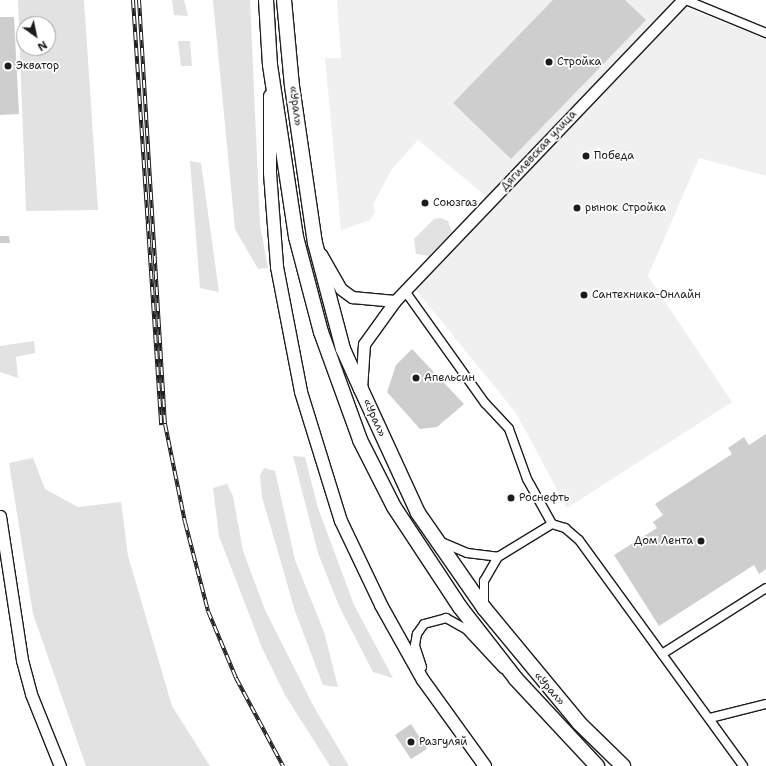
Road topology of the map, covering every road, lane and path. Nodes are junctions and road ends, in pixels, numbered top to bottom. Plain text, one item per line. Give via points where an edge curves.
1 (266, 0) edge
2 (284, 0) edge
3 (683, 0) edge
4 (686, 0) edge
5 (766, 33) edge
6 (270, 65) junction
7 (315, 243) junction
8 (405, 291) junction
9 (394, 301) junction
10 (361, 389) junction
11 (0, 516) edge
12 (552, 524) junction
13 (439, 541) junction
14 (498, 557) junction
15 (766, 588) edge
16 (484, 608) junction
17 (662, 654) junction
18 (516, 679) junction
19 (434, 694) junction
20 (766, 704) edge
21 (710, 718) junction
22 (60, 766) edge
23 (485, 766) edge
24 (596, 766) edge
25 (623, 766) edge
26 (743, 766) edge

1 - 6 highway, «Урал»
2 - 7 highway, «Урал» via 292,86
3 - 8 street, Дягилевская улица
4 - 5 street
6 - 18 highway, «Урал» via 296,237 322,332 360,440 394,508 460,607
6 - 19 main road via 270,173 277,267 301,392 341,521 381,605
7 - 9 street via 341,289 352,298
7 - 10 highway, «Урал» via 343,348
8 - 9 street, Дягилевская улица
8 - 12 street via 485,403 509,429 527,479
9 - 10 street, Дягилевская улица via 364,344
10 - 13 highway, «Урал» via 418,513
11 - 22 street via 22,660 31,694
12 - 14 street
12 - 17 street via 565,528 579,540
13 - 14 street via 467,553
13 - 16 highway, «Урал»
14 - 16 street via 484,581
15 - 17 street
16 - 25 highway, «Урал» via 579,723
17 - 21 street
18 - 19 street via 490,659 455,621 435,619 424,624 417,634 415,645
18 - 24 highway, «Урал» via 565,736
19 - 23 main road
20 - 21 street
21 - 26 street

